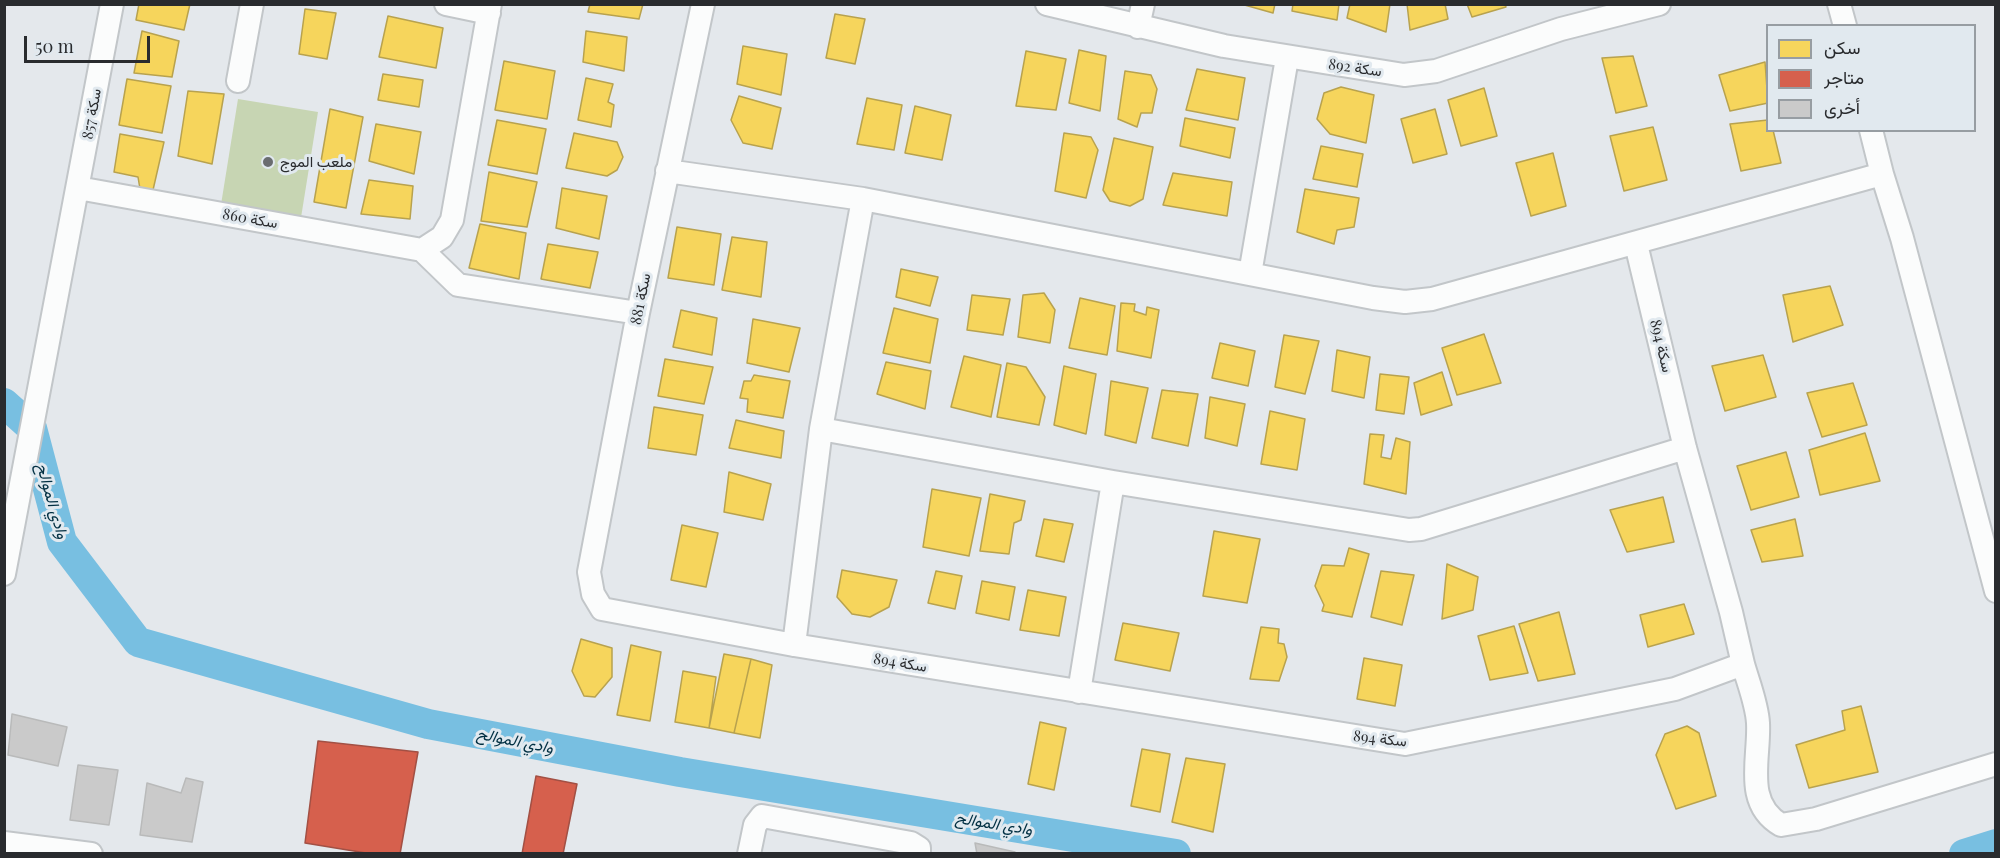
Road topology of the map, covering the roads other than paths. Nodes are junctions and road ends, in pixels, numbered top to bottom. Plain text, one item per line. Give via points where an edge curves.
1 (112, 4) edge
2 (252, 4) edge
3 (446, 4) edge
4 (703, 4) edge
5 (1047, 4) edge
6 (1143, 4) edge
7 (1659, 4) edge
8 (1839, 4) edge
9 (490, 9) edge
10 (1575, 14) edge
11 (1844, 24) edge
12 (1138, 27) junction
13 (1287, 58) junction
14 (238, 81) dead end
15 (1872, 132) edge
16 (667, 171) junction
17 (1882, 174) junction
18 (78, 188) junction
19 (863, 199) junction
20 (1636, 244) junction
21 (422, 250) junction
22 (1250, 274) junction
23 (638, 313) junction
24 (821, 429) junction
25 (1685, 448) junction
26 (1113, 482) junction
27 (1988, 531) edge
28 (4, 574) edge
29 (1995, 591) edge
30 (593, 594) joint
31 (794, 645) junction
32 (1743, 664) junction
33 (1079, 692) junction
34 (1995, 764) edge
35 (4, 843) edge
36 (91, 854) edge
37 (749, 854) edge
38 (919, 854) edge

1 - 18 street, سكة 857
2 - 14 street
3 - 9 street
4 - 16 street, سكة 881
5 - 12 street, سكة 892
6 - 12 street
7 - 10 street, سكة 892
8 - 11 street
9 - 21 street via 452,220 442,237
10 - 13 street, سكة 892 via 1436,72 1404,75
12 - 13 street, سكة 892
13 - 22 street
15 - 17 street
16 - 19 street
16 - 23 street, سكة 881
17 - 20 street
17 - 27 street
18 - 21 street, سكة 860
18 - 28 street, سكة 857
19 - 22 street
19 - 24 street
20 - 22 street via 1432,299 1404,302
20 - 25 street, سكة 894
21 - 23 street via 458,285
23 - 30 street, سكة 881 via 589,572
24 - 26 street
24 - 31 street
25 - 26 street via 1409,530
25 - 32 street, سكة 894
26 - 33 street
27 - 29 street
30 - 31 street, سكة 894 via 602,609
31 - 33 street, سكة 894
32 - 33 street, سكة 894 via 1675,689 1405,744
32 - 34 street via 1758,722 1756,791 1770,818 1781,825 1816,819
35 - 36 street
37 - 38 street via 754,825 762,816 911,843

